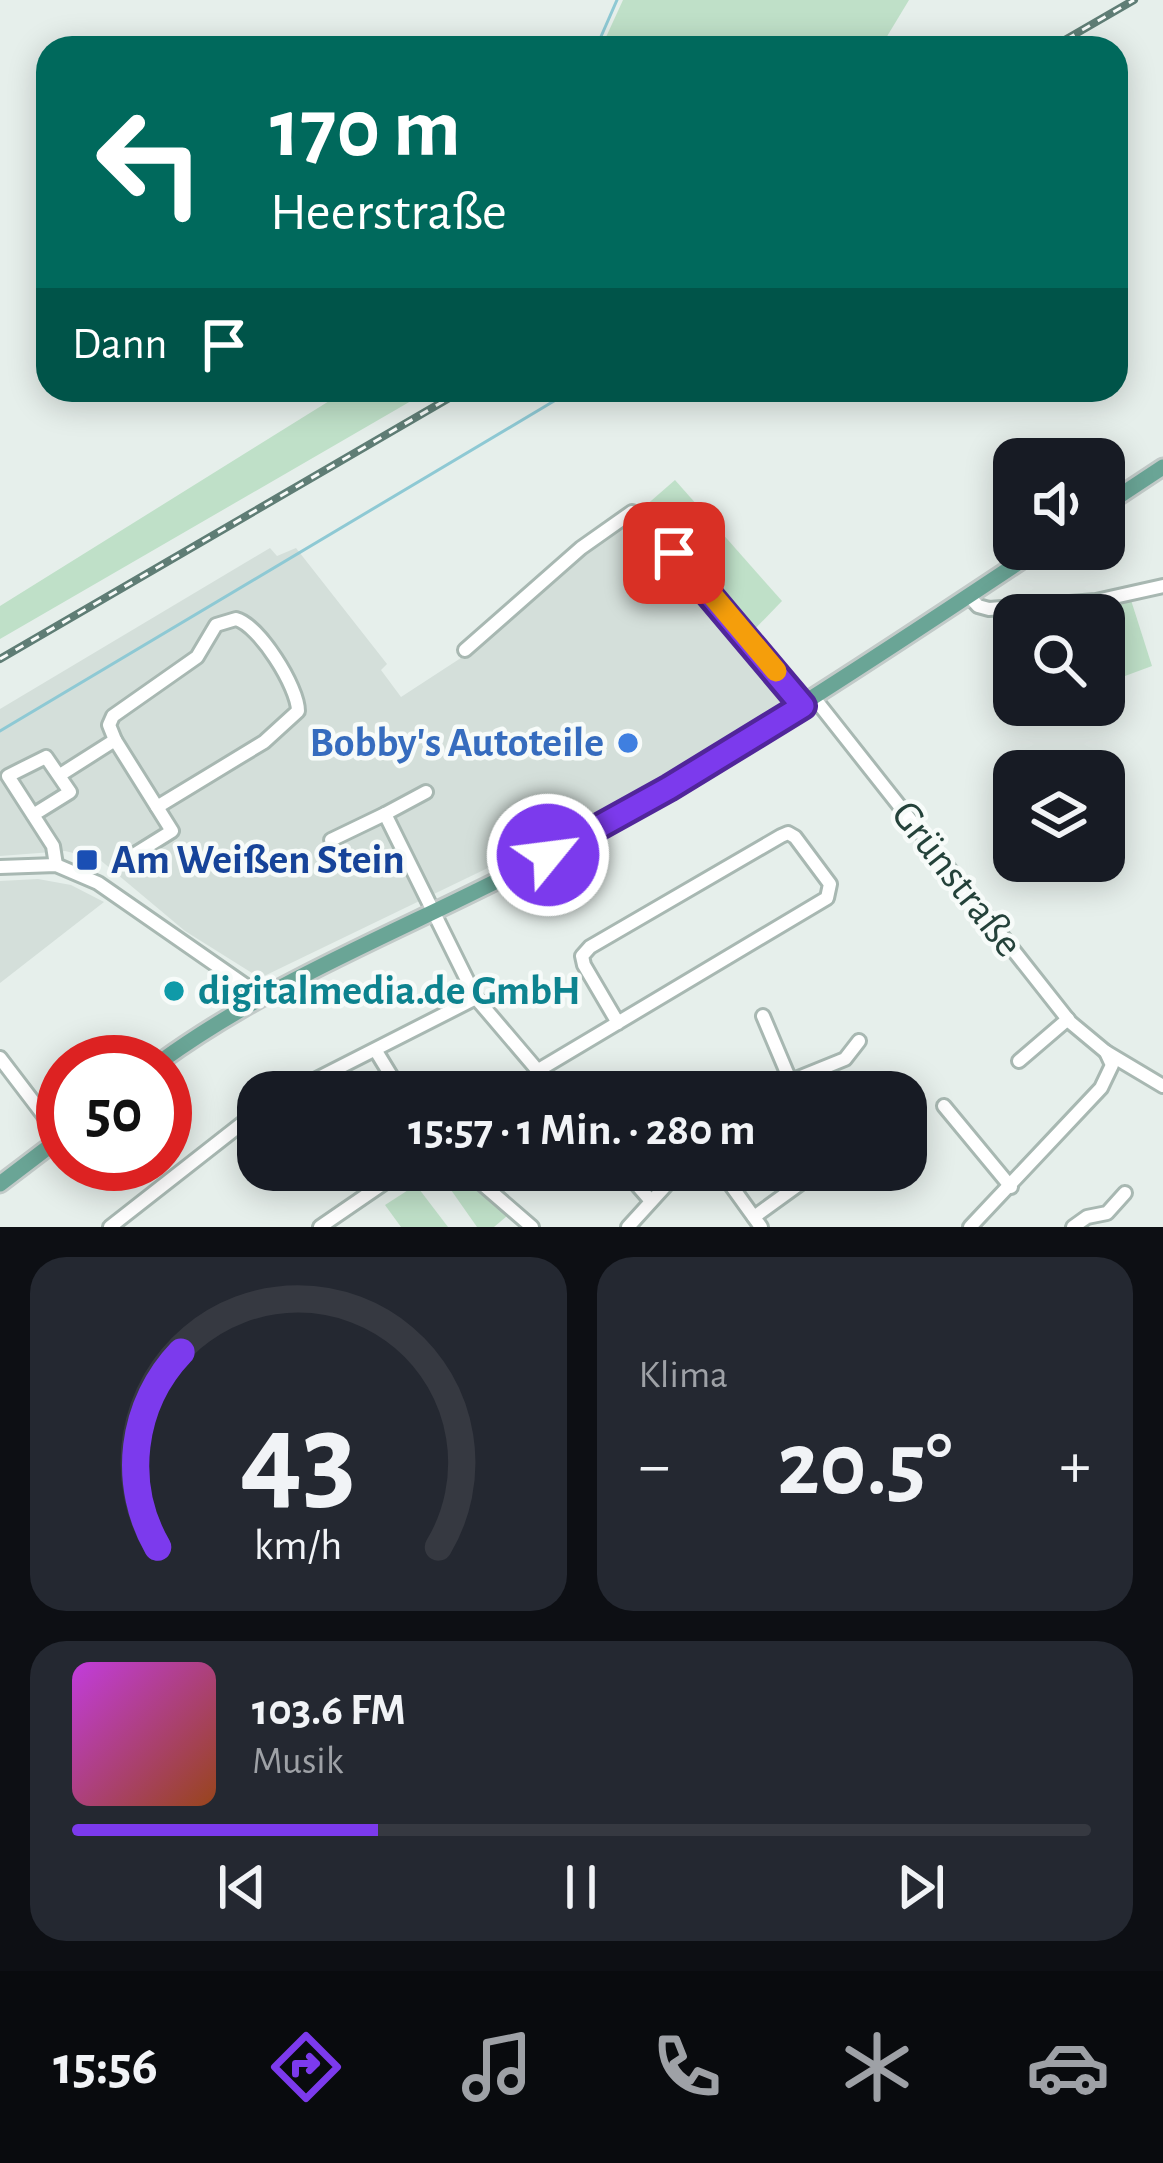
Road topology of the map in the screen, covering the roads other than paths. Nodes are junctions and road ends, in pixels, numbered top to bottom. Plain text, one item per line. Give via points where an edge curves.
1 (1163, 467) edge
2 (1125, 492) edge
3 (1008, 570) edge
4 (1163, 586) edge
5 (969, 596) junction
6 (465, 650) dead end
7 (809, 702) junction
8 (115, 740) junction
9 (60, 775) junction
10 (426, 792) dead end
11 (157, 807) junction
12 (385, 814) junction
13 (33, 815) junction
14 (331, 840) dead end
15 (127, 860) dead end
16 (56, 866) junction
17 (0, 867) edge
18 (434, 910) junction
19 (262, 997) junction
20 (476, 998) junction
21 (763, 1016) dead end
22 (1068, 1019) junction
23 (617, 1024) junction
24 (860, 1041) dead end
25 (192, 1042) edge
26 (376, 1051) junction
27 (1108, 1057) junction
28 (1019, 1060) dead end
29 (1, 1062) edge
30 (335, 1071) edge
31 (388, 1071) edge
32 (537, 1071) joint
33 (786, 1071) edge
34 (814, 1071) edge
35 (1163, 1086) edge
36 (36, 1105) edge
37 (944, 1106) dead end
38 (237, 1127) edge
39 (36, 1157) edge
40 (0, 1184) edge
41 (1011, 1187) junction
42 (372, 1191) edge
43 (490, 1191) edge
44 (642, 1191) edge
45 (660, 1191) edge
46 (734, 1191) edge
47 (794, 1191) edge
48 (1125, 1193) dead end
49 (651, 1201) junction
50 (757, 1222) edge
51 (979, 1224) edge
52 (110, 1227) edge
53 (320, 1227) edge
54 (532, 1227) edge
55 (628, 1227) edge
56 (1073, 1227) edge

1 - 2 main road
3 - 5 main road
4 - 5 street via 1096,601 989,609
5 - 7 main road
6 - 7 street, Grünstraße via 632,512
7 - 18 main road via 669,788
7 - 22 street, Grünstraße
8 - 9 street
8 - 11 street
8 - 11 street via 113,716 197,657 216,625 236,619 255,629 298,711 264,742
9 - 13 street via 70,792
9 - 13 street via 42,757 8,776
10 - 12 street
11 - 15 street via 172,831
12 - 14 street
12 - 18 street
13 - 16 street
16 - 17 street
16 - 19 street via 98,883
18 - 19 main road
18 - 20 street
19 - 25 main road
20 - 26 street
20 - 32 street
21 - 33 street
22 - 27 street, Grünstraße
22 - 28 street
23 - 23 street via 827,898 830,884 795,837 781,836 590,947 584,965
23 - 32 street
24 - 34 street via 845,1059
26 - 30 street
26 - 31 street
27 - 35 street, Grünstraße
27 - 41 street via 1101,1088
29 - 36 street
37 - 41 street
38 - 52 street
39 - 40 main road
41 - 51 street
42 - 53 street
43 - 54 street
44 - 49 street
45 - 49 street
46 - 50 street
47 - 50 street
48 - 56 street via 1107,1213
49 - 55 street

